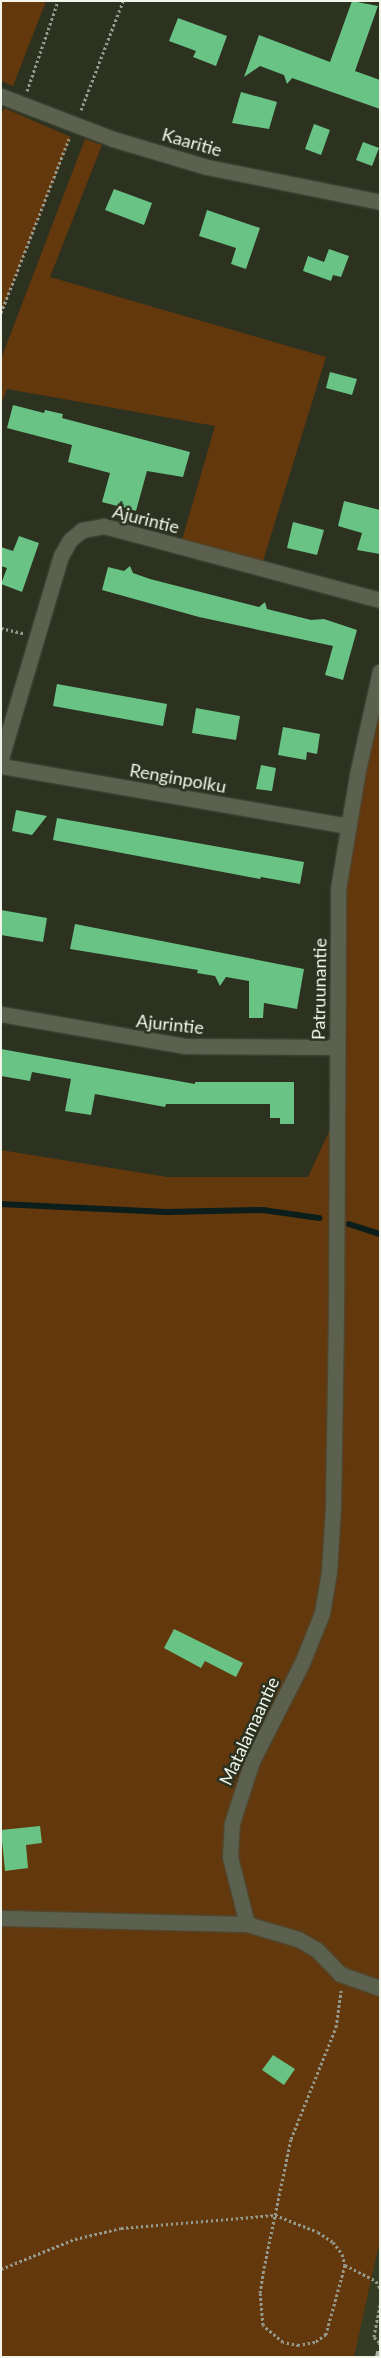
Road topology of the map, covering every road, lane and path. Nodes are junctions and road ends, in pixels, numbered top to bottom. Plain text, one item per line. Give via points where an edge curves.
1 (58, 1) edge
2 (123, 1) edge
3 (1, 96) edge
4 (22, 106) junction
5 (75, 126) junction
6 (380, 202) edge
7 (1, 313) edge
8 (380, 600) edge
9 (1, 628) edge
10 (36, 636) junction
11 (380, 671) edge
12 (1, 758) edge
13 (1, 766) edge
14 (349, 826) junction
15 (1, 1014) edge
16 (336, 1047) junction
17 (336, 1312) joint
18 (1, 1918) edge
19 (247, 1924) junction
20 (340, 1974) junction
21 (380, 1988) edge
22 (275, 2214) junction
23 (345, 2265) junction
24 (1, 2269) edge
25 (380, 2288) edge
26 (380, 2305) edge
27 (380, 2343) edge

1 - 4 path
2 - 5 path
3 - 4 street, Kaaritie
4 - 5 street, Kaaritie
5 - 6 street, Kaaritie via 207,167
5 - 7 path
8 - 10 street, Ajurintie via 94,526 70,540 61,556
9 - 10 path
10 - 12 street, Ajurintie
11 - 14 street, Patruunantie
13 - 14 street, Renginpolku
14 - 16 street, Patruunantie via 338,888
15 - 16 street, Ajurintie via 184,1046
16 - 17 street, Patruunantie
17 - 19 street, Matalamaantie via 329,1572 322,1613 302,1663 252,1761 232,1823 230,1857
18 - 19 street
19 - 20 street via 298,1939 317,1950
20 - 21 street
20 - 22 path via 342,1999 336,2027 291,2139
22 - 23 path via 333,2242
22 - 23 path via 264,2268 260,2311 263,2325 274,2336 283,2342 299,2345 315,2342 326,2334
22 - 24 path via 120,2228 74,2239
23 - 25 path via 376,2281
26 - 27 path via 374,2337

